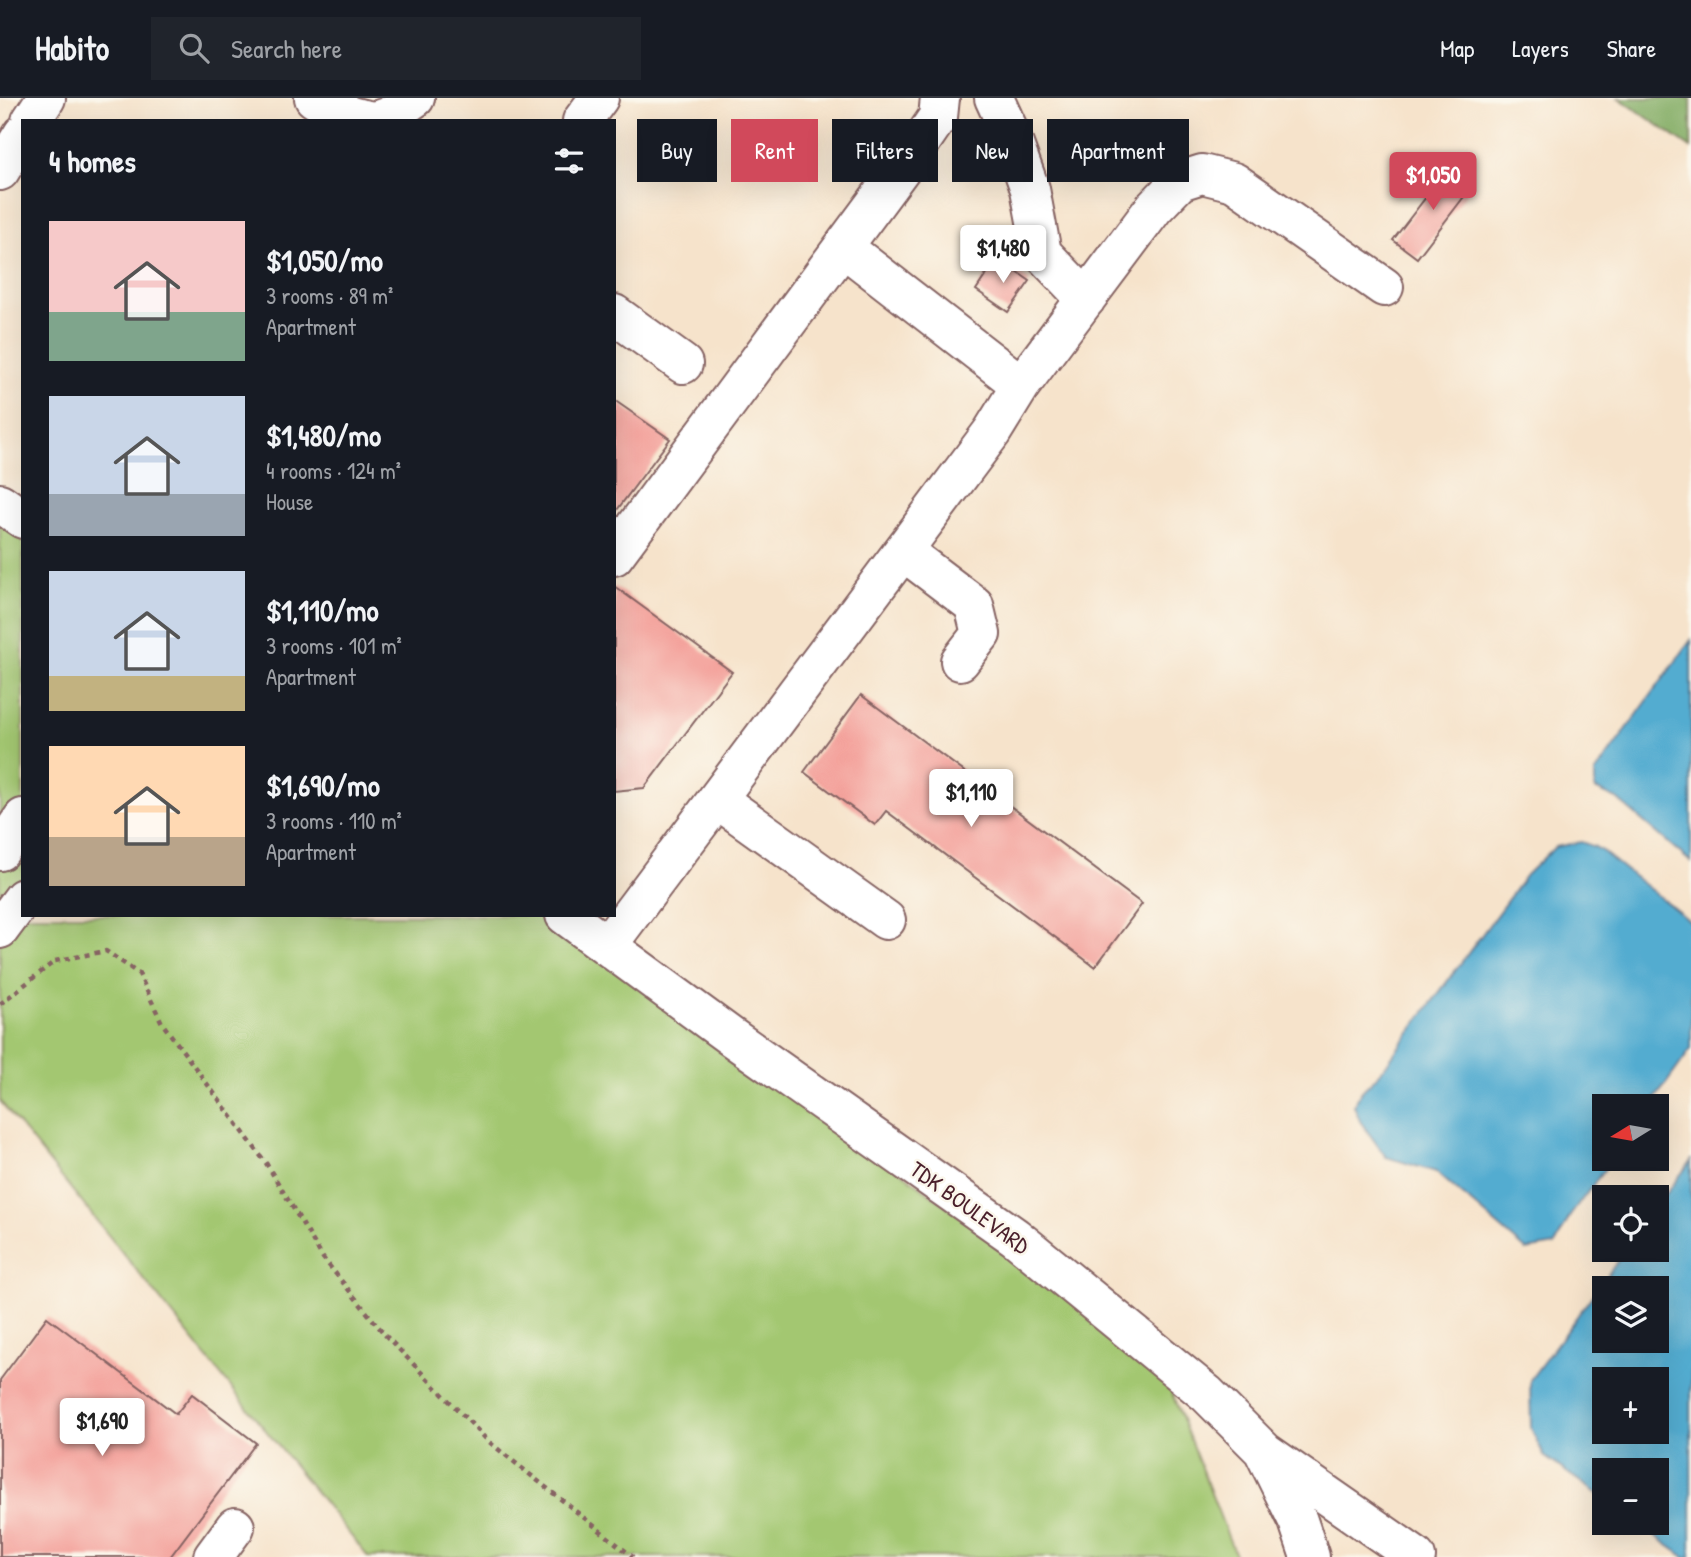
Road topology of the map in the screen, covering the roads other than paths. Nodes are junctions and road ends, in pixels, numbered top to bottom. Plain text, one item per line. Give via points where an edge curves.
1 (46, 98) edge
2 (314, 98) edge
3 (415, 98) edge
4 (599, 98) edge
5 (940, 98) edge
6 (994, 98) edge
7 (32, 119) edge
8 (362, 119) edge
9 (381, 119) edge
10 (583, 119) edge
11 (21, 137) edge
12 (0, 171) edge
13 (843, 247) junction
14 (1384, 287) dead end
15 (1086, 299) junction
16 (616, 315) edge
17 (683, 364) dead end
18 (1021, 385) junction
19 (0, 503) edge
20 (21, 518) edge
21 (903, 551) junction
22 (616, 553) edge
23 (960, 662) dead end
24 (717, 799) junction
25 (21, 821) edge
26 (0, 851) edge
27 (21, 901) edge
28 (568, 917) edge
29 (886, 920) dead end
30 (0, 929) edge
31 (607, 946) junction
32 (1263, 1450) junction
33 (235, 1527) dead end
34 (213, 1557) edge
35 (1311, 1557) edge
36 (1416, 1557) edge

1 - 7 street
2 - 8 street via 332,110
3 - 9 street
4 - 10 street
5 - 13 street via 939,117
6 - 15 street via 1030,189 1042,253
11 - 12 street
13 - 18 street
13 - 22 street
14 - 15 street via 1234,182 1202,174 1180,181 1154,208
15 - 18 street
16 - 17 street
18 - 21 street via 992,432
19 - 20 street
21 - 23 street via 974,605 981,634
21 - 24 street
24 - 29 street
24 - 31 street
25 - 26 street
27 - 30 street
28 - 31 street, TDK BOULEVARD
31 - 32 street, TDK BOULEVARD via 1015,1237 1207,1394
32 - 35 street, TDK BOULEVARD
32 - 36 street
33 - 34 street

